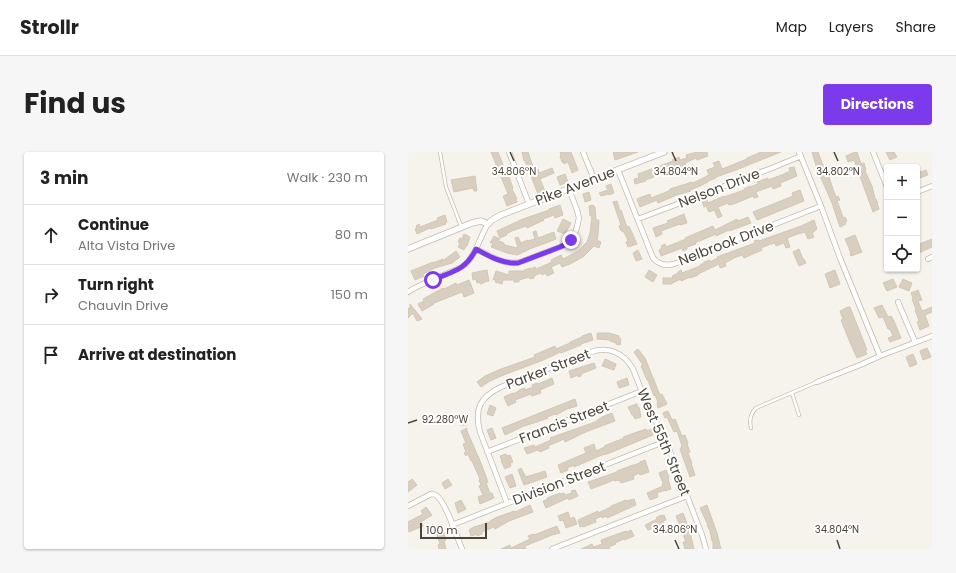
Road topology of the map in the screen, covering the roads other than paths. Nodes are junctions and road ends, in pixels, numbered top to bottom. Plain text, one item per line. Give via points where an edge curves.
1 (440, 152) edge
2 (509, 152) edge
3 (583, 152) edge
4 (664, 152) edge
5 (873, 152) edge
6 (800, 154) edge
7 (618, 170) junction
8 (594, 179) junction
9 (884, 180) edge
10 (932, 186) edge
11 (569, 189) junction
12 (920, 191) edge
13 (529, 204) junction
14 (821, 206) junction
15 (638, 219) junction
16 (488, 224) junction
17 (461, 227) junction
18 (408, 248) edge
19 (476, 249) junction
20 (408, 292) edge
21 (898, 302) dead end
22 (932, 336) edge
23 (915, 342) junction
24 (880, 356) junction
25 (626, 360) joint
26 (817, 382) joint
27 (642, 392) junction
28 (792, 393) junction
29 (799, 415) dead end
30 (751, 428) dead end
31 (666, 441) junction
32 (487, 452) junction
33 (687, 496) junction
34 (507, 503) junction
35 (408, 506) edge
36 (452, 525) junction
37 (462, 549) edge
38 (552, 549) edge
39 (706, 549) edge

1 - 17 lane via 446,187
2 - 13 street
3 - 8 street
4 - 7 street, Pike Avenue
5 - 9 street
6 - 14 street
6 - 15 street, Nelson Drive via 772,168
7 - 8 street, Pike Avenue
7 - 15 street, Nelbrook Drive
8 - 11 street, Pike Avenue
10 - 12 street
11 - 13 street, Pike Avenue
11 - 19 street via 579,218 576,232 566,244 512,263 498,260
13 - 16 street, Pike Avenue via 501,215
14 - 15 street, Nelbrook Drive via 666,265 653,258
14 - 24 street
16 - 17 street via 477,222
16 - 19 street
17 - 18 street
19 - 20 street via 471,259 462,267
21 - 23 street
22 - 23 street
23 - 24 street
24 - 26 street
25 - 27 street, West 55th Street via 633,369
25 - 32 street, Parker Street via 612,351 591,352 492,391 484,398 477,417
26 - 28 lane
27 - 31 street, West 55th Street
27 - 32 street, Francis Street
28 - 29 lane
28 - 30 lane via 756,408 750,418
31 - 33 street, West 55th Street
31 - 34 street, Division Street
32 - 34 street
33 - 38 street
33 - 39 street, West 55th Street
34 - 36 street, Division Street
35 - 36 street via 433,494 444,507
36 - 37 street

